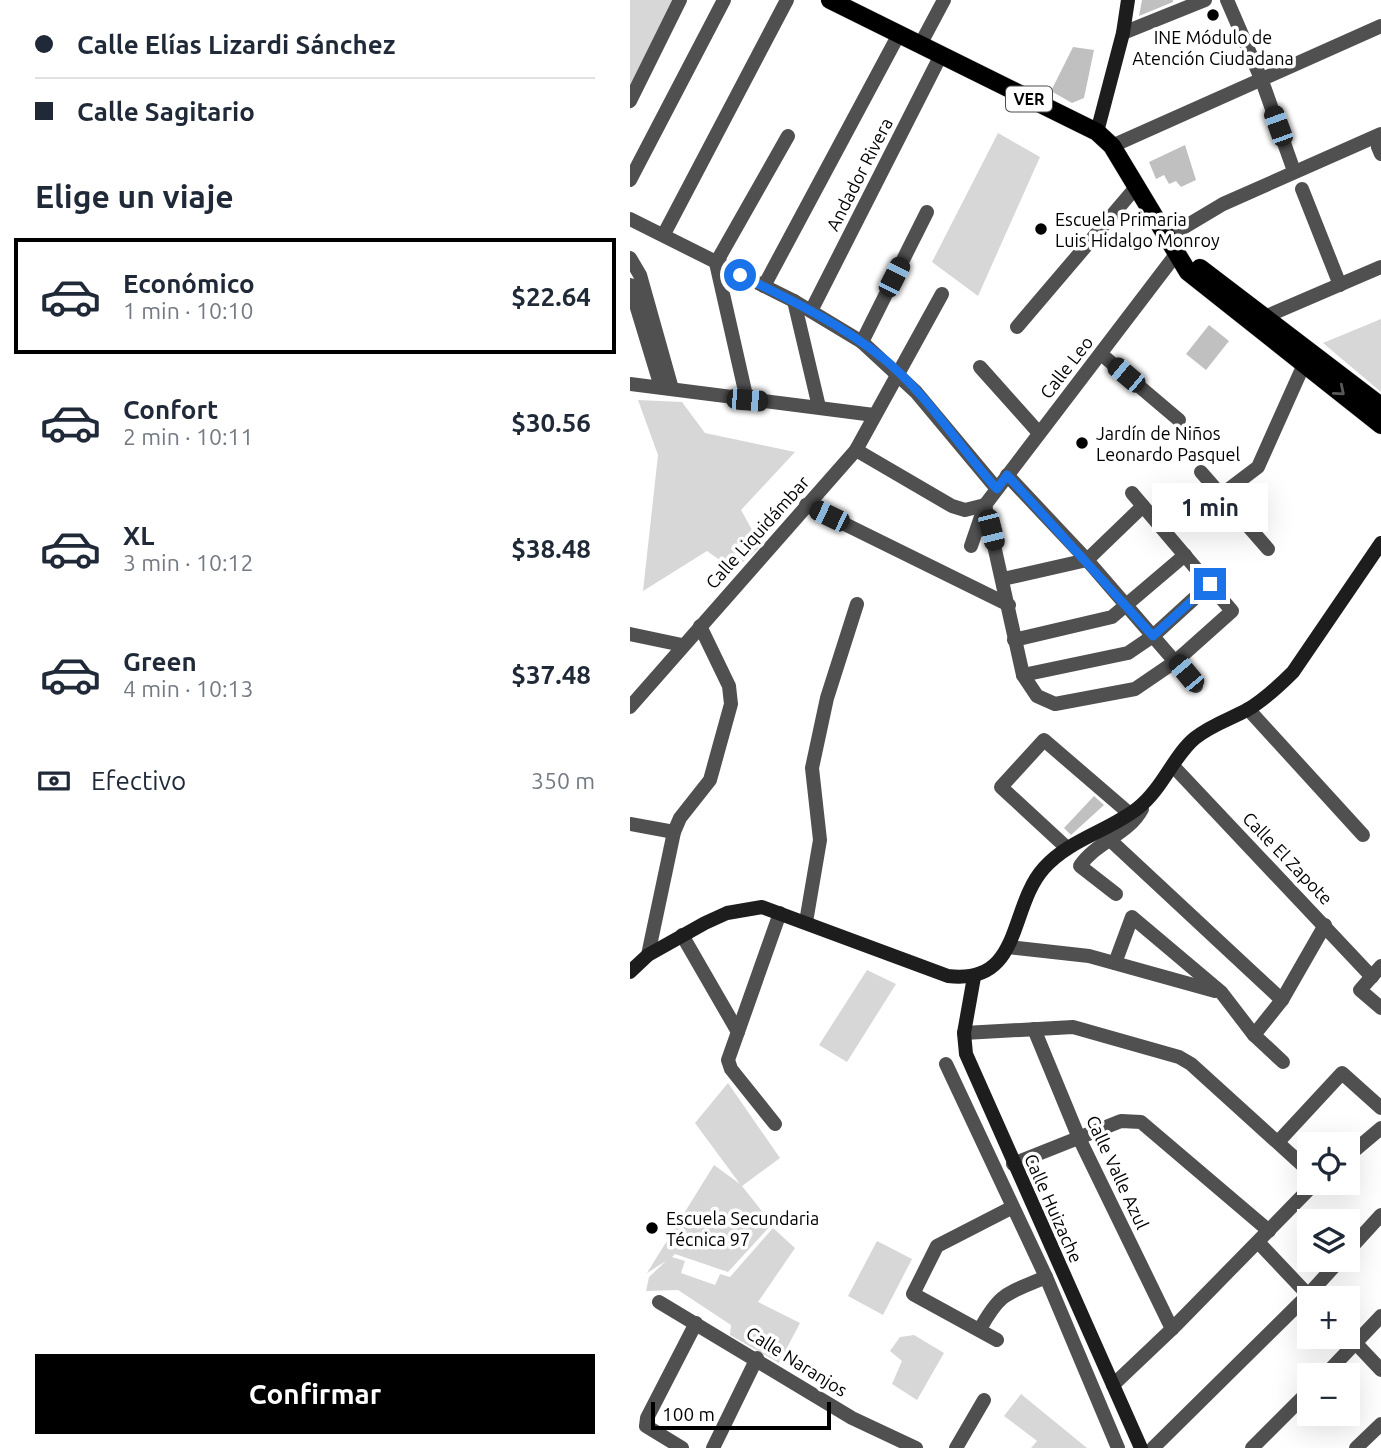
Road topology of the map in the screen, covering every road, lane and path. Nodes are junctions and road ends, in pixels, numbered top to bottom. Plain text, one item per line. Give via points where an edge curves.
1 (680, 0) edge
2 (724, 0) edge
3 (787, 0) edge
4 (830, 0) edge
5 (944, 0) edge
6 (1128, 0) edge
7 (1205, 0) edge
8 (1227, 0) edge
9 (1381, 26) edge
10 (1123, 33) junction
11 (899, 34) junction
12 (920, 45) junction
13 (941, 55) junction
14 (1262, 81) junction
15 (630, 101) edge
16 (1097, 132) junction
17 (789, 136) dead end
18 (1380, 145) edge
19 (1112, 146) junction
20 (1294, 171) junction
21 (630, 180) edge
22 (1137, 186) junction
23 (1301, 189) dead end
24 (927, 212) dead end
25 (630, 219) edge
26 (664, 234) junction
27 (1166, 238) junction
28 (1177, 253) junction
29 (630, 258) edge
30 (716, 263) junction
31 (1381, 267) edge
32 (630, 285) edge
33 (1340, 285) junction
34 (764, 286) junction
35 (942, 294) dead end
36 (794, 302) junction
37 (810, 311) junction
38 (1267, 316) junction
39 (1017, 327) dead end
40 (862, 342) junction
41 (1105, 357) junction
42 (1305, 362) junction
43 (980, 367) dead end
44 (900, 374) junction
45 (630, 384) edge
46 (666, 388) junction
47 (747, 400) junction
48 (820, 407) junction
49 (874, 415) junction
50 (1379, 415) edge
51 (1179, 421) dead end
52 (1039, 433) junction
53 (856, 450) junction
54 (1201, 472) dead end
55 (1007, 475) junction
56 (997, 489) junction
57 (1132, 493) dead end
58 (1221, 495) junction
59 (806, 505) junction
60 (985, 506) junction
61 (1143, 506) junction
62 (1381, 543) edge
63 (971, 546) dead end
64 (1268, 549) dead end
65 (1185, 555) junction
66 (1087, 560) junction
67 (1003, 579) junction
68 (1210, 584) junction
69 (857, 604) dead end
70 (1009, 605) junction
71 (1127, 607) junction
72 (700, 626) junction
73 (630, 634) edge
74 (1153, 636) junction
75 (1014, 640) junction
76 (682, 645) junction
77 (1176, 661) junction
78 (1023, 675) junction
79 (1196, 686) dead end
80 (630, 707) edge
81 (1248, 709) junction
82 (1174, 767) junction
83 (1146, 801) junction
84 (1130, 814) junction
85 (630, 824) edge
86 (674, 832) junction
87 (1363, 835) dead end
88 (1109, 839) junction
89 (1067, 848) junction
90 (1116, 894) dead end
91 (780, 913) junction
92 (806, 922) junction
93 (1325, 926) junction
94 (682, 935) junction
95 (1008, 947) junction
96 (648, 955) junction
97 (1115, 963) junction
98 (630, 972) edge
99 (1376, 972) edge
100 (974, 976) junction
101 (1221, 992) junction
102 (1282, 1000) junction
103 (1381, 1008) edge
104 (1034, 1029) junction
105 (738, 1032) junction
106 (964, 1033) junction
107 (1254, 1035) junction
108 (1283, 1062) dead end
109 (946, 1064) dead end
110 (1381, 1108) edge
111 (775, 1124) dead end
112 (1381, 1128) edge
113 (1079, 1138) junction
114 (1278, 1142) junction
115 (1360, 1146) edge
116 (1297, 1160) edge
117 (1013, 1164) junction
118 (1303, 1195) edge
119 (1011, 1208) junction
120 (1381, 1215) edge
121 (1264, 1236) junction
122 (1360, 1238) edge
123 (1330, 1272) edge
124 (1046, 1277) junction
125 (1302, 1286) edge
126 (1319, 1286) edge
127 (659, 1302) dead end
128 (1297, 1310) edge
129 (1381, 1316) edge
130 (696, 1323) junction
131 (980, 1329) junction
132 (1172, 1329) junction
133 (1360, 1333) edge
134 (998, 1340) dead end
135 (1360, 1348) edge
136 (1344, 1349) edge
137 (757, 1358) junction
138 (1334, 1363) edge
139 (1381, 1370) edge
140 (1113, 1385) junction
141 (984, 1400) dead end
142 (1297, 1403) edge
143 (1381, 1424) edge
144 (682, 1448) edge
145 (713, 1448) edge
146 (916, 1448) edge
147 (956, 1448) edge
148 (1118, 1448) edge
149 (1141, 1448) edge
150 (1153, 1448) edge
151 (1252, 1448) edge
152 (1356, 1448) edge

1 - 15 street
2 - 21 street
3 - 26 street
4 - 11 main road, VER
5 - 12 street
6 - 10 main road
7 - 10 street
8 - 14 street
9 - 14 street
10 - 16 main road
11 - 12 main road, VER
11 - 34 street
12 - 13 main road, VER
13 - 16 main road, VER
13 - 37 street, Andador Rivera
14 - 19 street
14 - 20 street
16 - 19 main road, VER
17 - 30 street
18 - 20 street
19 - 22 main road, VER
20 - 27 street via 1223,204
22 - 27 main road, VER
22 - 39 street
23 - 33 street
24 - 40 street
25 - 26 street
26 - 30 street
27 - 28 main road, VER
28 - 38 main road, VER
28 - 41 street, Calle Leo
28 - 42 main road, VER via 1202,285
29 - 46 street via 640,275
30 - 34 street
30 - 47 street
31 - 33 street
32 - 46 street
33 - 38 street
34 - 36 street
35 - 44 street, Calle Liquidámbar
36 - 37 street
36 - 48 street
37 - 40 street
38 - 50 main road, VER
40 - 44 street
41 - 51 street
41 - 52 street, Calle Leo
42 -> 50 main road, VER
42 - 58 street via 1258,467
43 - 52 street
44 - 49 street, Calle Liquidámbar
44 - 56 street
45 - 46 street
46 - 47 street
47 - 48 street
48 - 49 street
49 - 53 street, Calle Liquidámbar
52 - 55 street, Calle Leo
53 - 59 street, Calle Liquidámbar
53 - 60 street via 952,506 965,510
54 - 58 street
55 - 56 street, Calle Leo
55 - 66 street
56 - 60 street, Calle Leo
57 - 61 street
58 - 64 street
59 - 70 street
59 - 72 street, Calle Liquidámbar
60 - 63 street, Calle Leo
60 - 67 street
61 - 65 street
61 - 66 street
62 - 81 main road via 1293,673
65 - 68 street
65 - 71 street
66 - 67 street
66 - 71 street
67 - 70 street
68 - 74 street
68 - 77 street via 1232,611
69 - 92 street via 827,698 812,768 820,840
70 - 75 street
71 - 74 street
71 - 75 street via 1098,623
72 - 76 street, Calle Liquidámbar
72 - 86 street via 730,685 731,704 710,780
73 - 76 street
74 - 77 street
74 - 78 street via 1112,658
75 - 78 street
76 - 80 street, Calle Liquidámbar
77 - 78 street via 1135,689 1055,704 1037,696
77 - 79 street
81 - 82 main road via 1195,738
81 - 87 street
82 - 83 main road
82 - 93 street, Calle El Zapote
83 - 84 main road
83 - 88 street via 1135,820
84 - 89 main road
84 - 89 street via 1044,740 1001,786
85 - 86 street
86 - 96 street
88 - 90 street via 1080,866
88 - 102 street
89 - 95 main road via 1034,882
91 - 92 main road
91 - 94 main road via 748,908
91 - 105 street
92 - 100 main road via 948,976
93 - 99 street, Calle El Zapote
93 - 102 street
94 - 96 main road
94 - 105 street
95 - 97 street
95 - 100 main road via 988,971
96 - 98 main road
97 - 101 street
97 - 101 street via 1132,917
99 - 103 street via 1360,990
100 - 106 main road, Calle Huizache
101 - 107 street
102 - 107 street
104 - 106 street
104 - 113 street, Calle Valle Azul
104 - 114 street via 1073,1027 1179,1057
105 - 111 street via 728,1060 731,1069
106 - 117 main road, Calle Huizache via 966,1054
107 - 108 street
109 - 119 street, Calle Huizache
110 - 114 street via 1342,1073
112 - 115 street
113 - 117 street
113 - 121 street via 1128,1120 1147,1124
113 - 132 street, Calle Valle Azul
114 - 116 street
117 - 140 main road, Calle Huizache
118 - 121 street
119 - 124 street, Calle Huizache
119 - 131 street via 937,1246 913,1294
120 - 122 street
121 - 125 street
121 - 132 street
123 - 126 street
124 - 131 street via 1002,1296
124 - 148 street, Calle Huizache
127 - 130 street, Calle Naranjos
128 - 150 street
129 - 133 street
130 - 137 street, Calle Naranjos
130 - 144 street via 646,1426
131 - 134 street
132 - 140 street
135 - 139 street
136 - 138 street
137 - 145 street
137 - 146 street, Calle Naranjos via 852,1418
140 - 149 main road, Calle Huizache
141 - 147 street
142 - 151 street
143 - 152 street

